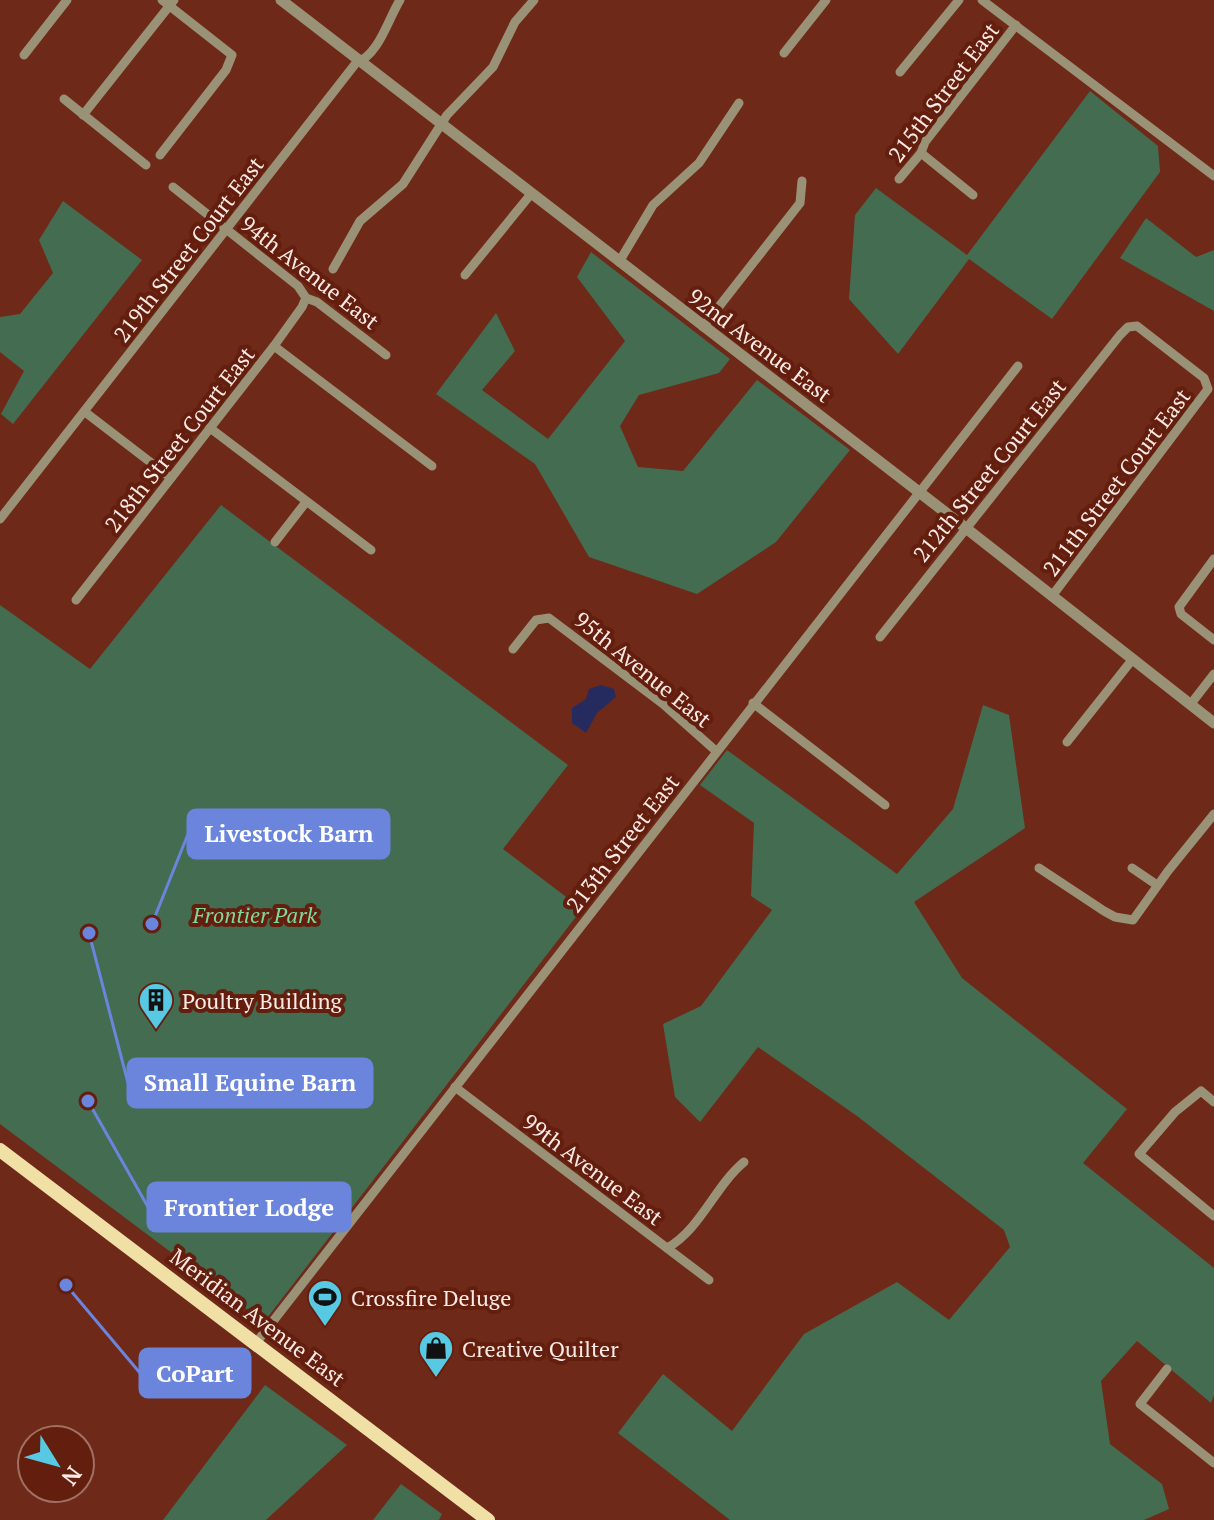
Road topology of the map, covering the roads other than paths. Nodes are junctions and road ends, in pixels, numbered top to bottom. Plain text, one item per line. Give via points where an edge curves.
1 (67, 0) edge
2 (281, 0) edge
3 (400, 0) edge
4 (534, 0) edge
5 (826, 0) edge
6 (959, 0) edge
7 (982, 0) edge
8 (169, 2) edge
9 (1016, 25) junction
10 (784, 53) dead end
11 (24, 55) dead end
12 (362, 61) junction
13 (900, 72) dead end
14 (64, 99) dead end
15 (739, 103) dead end
16 (83, 115) junction
17 (441, 125) junction
18 (921, 153) junction
19 (160, 155) dead end
20 (146, 165) dead end
21 (1214, 176) edge
22 (899, 179) dead end
23 (802, 181) dead end
24 (173, 187) dead end
25 (531, 194) junction
26 (973, 195) dead end
27 (226, 229) junction
28 (619, 262) junction
29 (333, 269) dead end
30 (465, 275) dead end
31 (306, 298) junction
32 (703, 327) junction
33 (1128, 327) joint
34 (274, 346) junction
35 (386, 355) dead end
36 (1018, 366) dead end
37 (85, 412) junction
38 (210, 428) junction
39 (432, 466) dead end
40 (171, 478) junction
41 (919, 492) junction
42 (306, 502) junction
43 (0, 519) edge
44 (967, 529) junction
45 (275, 542) dead end
46 (371, 550) dead end
47 (1214, 559) edge
48 (1052, 596) junction
49 (76, 600) dead end
50 (880, 637) dead end
51 (1214, 640) edge
52 (513, 649) dead end
53 (1132, 660) junction
54 (1214, 674) edge
55 (753, 703) junction
56 (1190, 705) junction
57 (1214, 723) edge
58 (1067, 742) dead end
59 (716, 751) junction
60 (885, 805) dead end
61 (1214, 814) edge
62 (1039, 868) dead end
63 (1132, 868) dead end
64 (1157, 885) junction
65 (455, 1087) junction
66 (1214, 1102) edge
67 (0, 1150) edge
68 (744, 1162) dead end
69 (1214, 1216) edge
70 (667, 1248) junction
71 (709, 1280) dead end
72 (256, 1343) junction
73 (1167, 1369) dead end
74 (1214, 1463) edge
75 (488, 1520) edge

1 - 11 street
2 - 12 street, 92nd Avenue East
3 - 12 street, 219th Street Court East
4 - 17 street via 515,22 493,67
5 - 10 street
6 - 13 street
7 - 9 street
8 - 16 street
8 - 19 street via 232,57
9 - 18 street, 215th Street East
9 - 21 street
12 - 17 street, 92nd Avenue East
12 - 27 street, 219th Street Court East
14 - 16 street
15 - 28 street via 699,163 653,205
16 - 20 street
17 - 25 street, 92nd Avenue East
17 - 29 street via 403,184 360,221
18 - 22 street, 215th Street East
18 - 26 street
23 - 32 street via 800,203
24 - 27 street, 94th Avenue East
25 - 28 street, 92nd Avenue East
25 - 30 street
27 - 31 street, 94th Avenue East
27 - 37 street, 219th Street Court East
28 - 32 street, 92nd Avenue East
31 - 34 street, 218th Street Court East
31 - 35 street, 94th Avenue East
32 - 41 street, 92nd Avenue East
33 - 44 street, 212th Street Court East
33 - 48 street, 211th Street Court East via 1137,326 1163,345 1204,378 1208,389
34 - 38 street, 218th Street Court East
34 - 39 street
36 - 41 street, 213th Street East
37 - 40 street
37 - 43 street, 219th Street Court East
38 - 40 street, 218th Street Court East
38 - 42 street
40 - 49 street, 218th Street Court East
41 - 44 street, 92nd Avenue East
41 - 55 street, 213th Street East
42 - 45 street
42 - 46 street
44 - 48 street, 92nd Avenue East
44 - 50 street, 212th Street Court East
47 - 51 street via 1179,607
48 - 53 street, 92nd Avenue East
52 - 59 street, 95th Avenue East via 536,620 549,618
53 - 56 street, 92nd Avenue East
53 - 58 street
54 - 56 street
55 - 59 street, 213th Street East
55 - 60 street
56 - 57 street, 92nd Avenue East
59 - 65 street, 213th Street East
61 - 64 street
62 - 64 street via 1115,917 1133,920
63 - 64 street
65 - 70 street, 99th Avenue East
65 - 72 street, 213th Street East
66 - 69 street via 1201,1091 1139,1154
67 - 72 main road, Meridian Avenue East
68 - 70 street
70 - 71 street, 99th Avenue East
72 - 75 main road, Meridian Avenue East
73 - 74 street via 1140,1404

